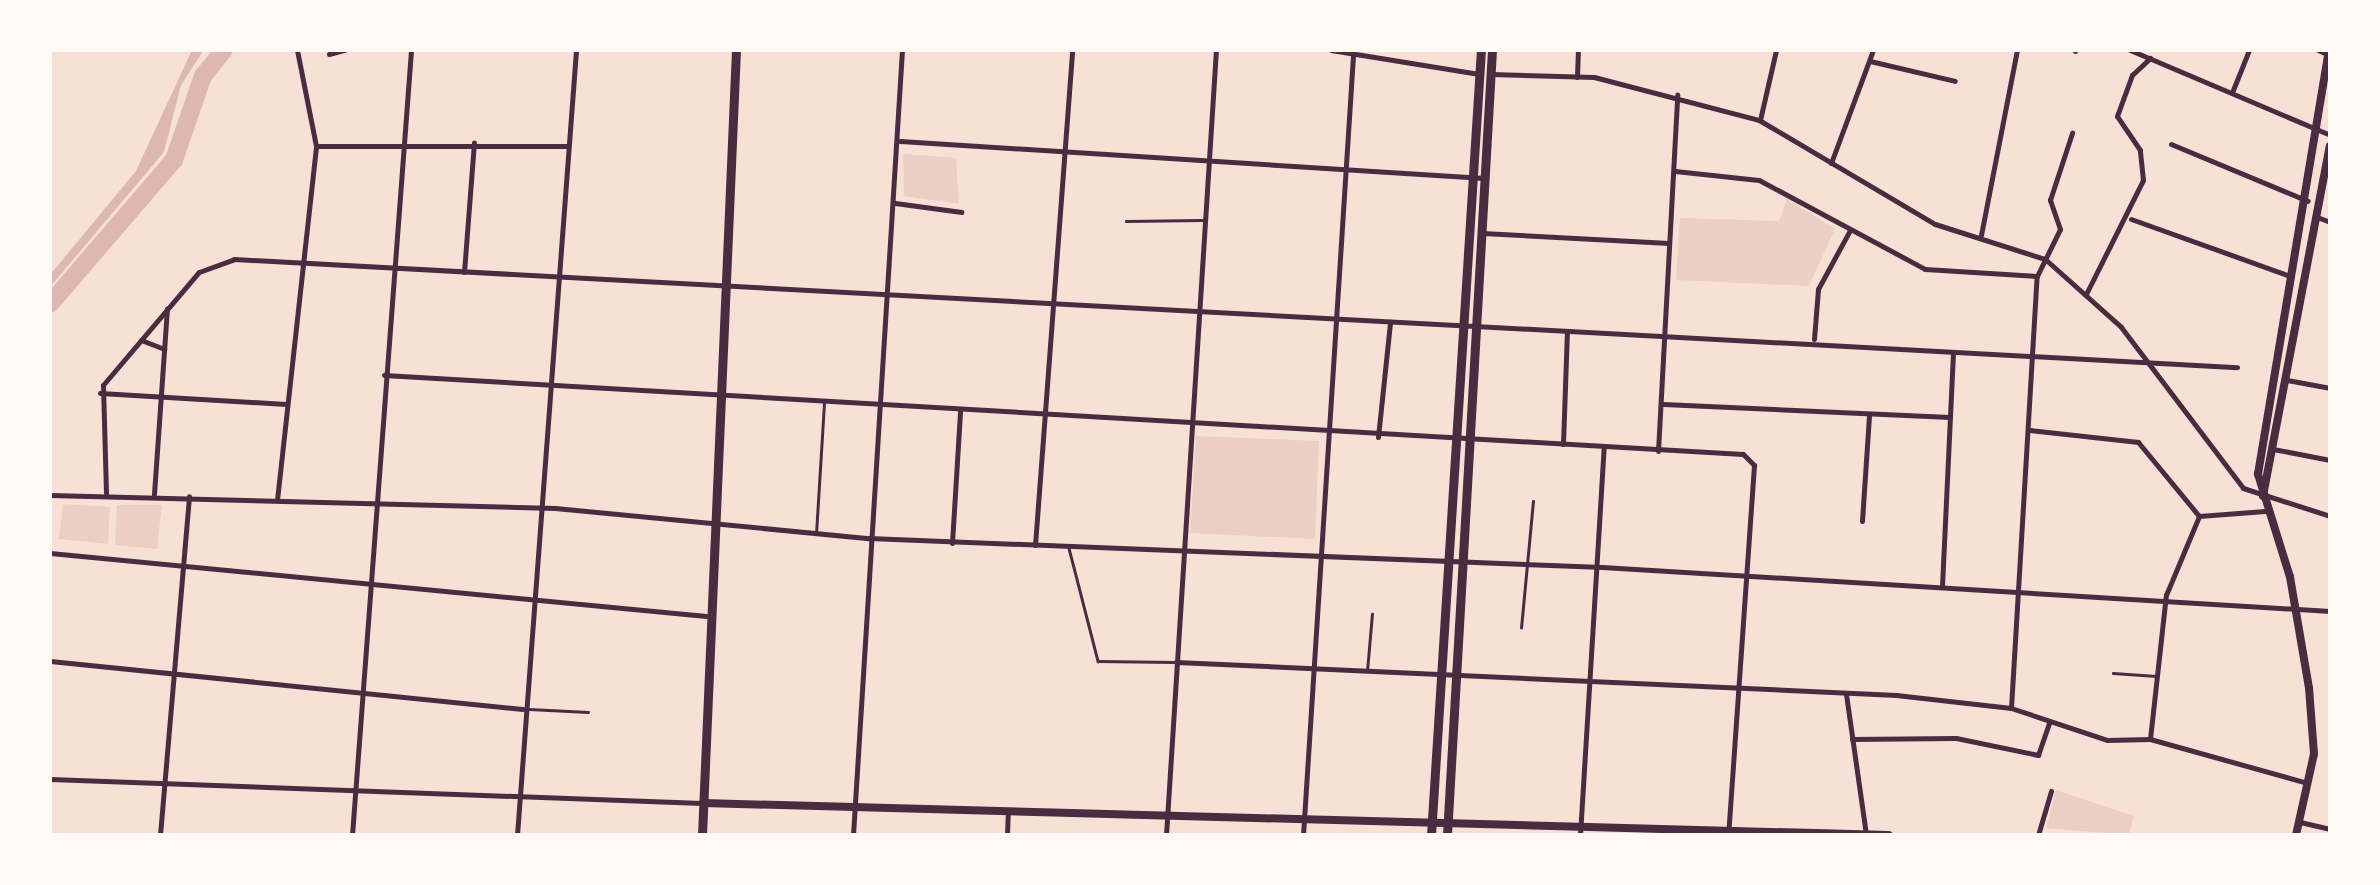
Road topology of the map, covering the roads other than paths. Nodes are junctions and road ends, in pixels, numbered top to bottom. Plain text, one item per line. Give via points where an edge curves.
1 (296, 50) edge
2 (344, 50) edge
3 (410, 50) edge
4 (576, 50) edge
5 (736, 50) edge
6 (902, 50) edge
7 (1072, 50) edge
8 (1216, 50) edge
9 (1331, 50) edge
10 (1481, 50) edge
11 (1492, 50) edge
12 (1578, 50) edge
13 (1776, 50) edge
14 (1873, 50) edge
15 (2017, 50) edge
16 (2130, 50) edge
17 (2249, 50) edge
18 (2318, 50) edge
19 (2329, 52) edge
20 (329, 54) dead end
21 (1353, 55) junction
22 (2150, 58) junction
23 (1870, 61) junction
24 (1484, 74) junction
25 (1576, 77) junction
26 (1955, 82) dead end
27 (2233, 90) junction
28 (1676, 94) junction
29 (1759, 120) junction
30 (2319, 131) junction
31 (2072, 132) dead end
32 (2330, 136) edge
33 (402, 140) junction
34 (900, 141) junction
35 (474, 142) junction
36 (2171, 144) dead end
37 (316, 146) junction
38 (567, 146) junction
39 (2330, 146) edge
40 (1064, 151) junction
41 (1208, 158) junction
42 (1831, 163) junction
43 (1346, 167) junction
44 (1675, 171) junction
45 (1471, 178) junction
46 (1484, 178) junction
47 (2308, 201) junction
48 (895, 203) junction
49 (961, 212) dead end
50 (2317, 217) junction
51 (2130, 219) junction
52 (1126, 220) dead end
53 (1204, 220) junction
54 (2330, 222) edge
55 (1850, 230) junction
56 (1481, 233) junction
57 (1981, 235) junction
58 (1669, 243) junction
59 (2045, 258) junction
60 (304, 261) junction
61 (392, 268) junction
62 (464, 272) junction
63 (555, 276) junction
64 (2037, 276) junction
65 (2293, 277) junction
66 (723, 285) junction
67 (882, 294) junction
68 (2086, 294) junction
69 (1056, 299) junction
70 (1198, 306) junction
71 (168, 307) junction
72 (1332, 319) junction
73 (1390, 322) junction
74 (1460, 326) junction
75 (1475, 326) junction
76 (1567, 332) junction
77 (1664, 335) junction
78 (139, 340) junction
79 (1814, 340) junction
80 (164, 349) junction
81 (1952, 352) junction
82 (2035, 356) junction
83 (2142, 360) junction
84 (2238, 367) dead end
85 (384, 375) junction
86 (2287, 380) junction
87 (546, 384) junction
88 (2330, 388) edge
89 (100, 392) junction
90 (720, 394) junction
91 (160, 396) junction
92 (824, 402) junction
93 (286, 404) junction
94 (1662, 404) junction
95 (876, 406) junction
96 (960, 411) junction
97 (1869, 415) junction
98 (1043, 416) junction
99 (1950, 417) junction
100 (1185, 425) junction
101 (2030, 430) junction
102 (1326, 433) junction
103 (1378, 436) junction
104 (1453, 441) junction
105 (1468, 442) junction
106 (1563, 444) junction
107 (1604, 448) junction
108 (2273, 450) junction
109 (1658, 452) junction
110 (2330, 460) edge
111 (106, 494) junction
112 (154, 494) junction
113 (50, 495) edge
114 (189, 496) junction
115 (277, 500) junction
116 (2262, 500) junction
117 (1533, 502) dead end
118 (374, 504) junction
119 (542, 510) junction
120 (2265, 511) junction
121 (2199, 516) junction
122 (2330, 516) edge
123 (1862, 522) dead end
124 (711, 526) junction
125 (816, 535) junction
126 (869, 538) junction
127 (952, 543) junction
128 (1035, 545) junction
129 (1068, 546) junction
130 (1178, 548) junction
131 (50, 551) edge
132 (1319, 555) junction
133 (1446, 562) junction
134 (1462, 562) junction
135 (184, 565) junction
136 (1526, 565) junction
137 (1602, 567) junction
138 (1746, 574) junction
139 (368, 582) junction
140 (1942, 586) junction
141 (2019, 591) junction
142 (2166, 595) junction
143 (529, 599) junction
144 (2297, 609) junction
145 (2330, 611) edge
146 (1372, 614) dead end
147 (706, 616) junction
148 (1521, 628) dead end
149 (50, 661) edge
150 (1176, 662) junction
151 (1312, 670) junction
152 (1367, 673) junction
153 (2113, 673) dead end
154 (178, 674) junction
155 (1440, 674) junction
156 (1456, 675) junction
157 (2158, 676) junction
158 (1595, 680) junction
159 (1736, 687) junction
160 (360, 690) junction
161 (1846, 692) junction
162 (2011, 708) junction
163 (523, 709) junction
164 (588, 712) dead end
165 (2049, 723) junction
166 (1852, 739) junction
167 (2150, 739) junction
168 (50, 779) edge
169 (2311, 784) junction
170 (160, 785) junction
171 (2051, 791) dead end
172 (353, 793) junction
173 (518, 798) junction
174 (703, 803) junction
175 (854, 806) junction
176 (1008, 810) junction
177 (1168, 813) junction
178 (1304, 817) junction
179 (1432, 821) junction
180 (1448, 822) junction
181 (2300, 822) junction
182 (2330, 828) edge
183 (1580, 830) edge
184 (1728, 831) edge
185 (1845, 834) edge
186 (1866, 834) edge
187 (160, 835) edge
188 (352, 835) edge
189 (517, 835) edge
190 (702, 835) edge
191 (852, 835) edge
192 (1006, 835) edge
193 (1166, 835) edge
194 (1303, 835) edge
195 (1430, 835) edge
196 (1447, 835) edge
197 (1889, 835) edge
198 (2038, 835) edge
199 (2296, 835) edge

1 - 37 street
2 - 20 street
3 - 33 street
4 - 38 street
5 - 66 highway
6 - 34 street
7 - 40 street
8 - 41 street
9 - 21 street
10 - 24 highway
11 - 24 highway
12 - 25 street
13 - 29 street
14 - 23 street
15 - 57 street
16 - 22 street
17 - 27 street
18 - 19 street
19 - 30 street
21 - 24 street
21 - 43 street
22 - 27 street
22 - 51 street via 2132,75 2117,116 2144,159
23 - 26 street
23 - 42 street
24 - 25 street
24 - 45 highway
24 - 46 highway
25 - 28 street
27 - 30 street
28 - 29 street
28 - 44 street
29 - 42 street
30 - 32 street
30 - 47 street
31 - 59 street via 2050,200 2060,229
33 - 35 street
33 - 37 street
33 - 61 street
34 - 40 street
34 - 48 street
35 - 38 street
35 - 62 street
36 - 47 street
37 - 60 street
38 - 63 street
39 - 50 street
40 - 41 street
40 - 69 street
41 - 43 street
41 - 53 street
42 - 57 street via 1935,224
43 - 45 street
43 - 72 street
44 - 55 street via 1746,175
44 - 58 street
45 - 46 street
45 - 74 highway
46 - 56 highway
47 - 65 street
48 - 49 street
48 - 67 street
50 - 54 street
50 - 86 street
51 - 65 street
51 - 68 street
52 - 53 lane
53 - 70 street
55 - 64 street via 1925,269
55 - 79 street via 1818,289
56 - 58 street
56 - 75 highway
57 - 59 street
58 - 77 street
59 - 64 street
59 - 68 street
60 - 61 street
60 - 71 street via 214,262
60 - 93 street
61 - 62 street
61 - 85 street
62 - 63 street
63 - 66 street
63 - 87 street
64 - 82 street
65 - 116 street via 2258,474
66 - 67 street
66 - 90 highway
67 - 69 street
67 - 95 street
68 - 83 street
69 - 70 street
69 - 98 street
70 - 72 street
70 - 100 street
71 - 78 street
71 - 80 street
72 - 73 street
72 - 102 street
73 - 74 street
73 - 103 street
74 - 75 street
74 - 104 highway
75 - 76 street
75 - 105 highway
76 - 77 street
76 - 106 street
77 - 79 street
77 - 94 street
78 - 80 street
78 - 89 street
79 - 81 street
80 - 91 street
81 - 82 street
81 - 99 street
82 - 83 street
82 - 101 street
83 - 84 street
83 - 116 street
85 - 87 street
85 - 118 street
86 - 88 street
86 - 108 street
87 - 90 street
87 - 119 street
89 - 91 street
89 - 111 street
90 - 92 street
90 - 124 highway
91 - 93 street
91 - 112 street
92 - 95 street
92 - 125 lane
93 - 115 street
94 - 97 street
94 - 109 street
95 - 96 street
95 - 126 street
96 - 98 street
96 - 127 street
97 - 99 street
97 - 123 street
98 - 100 street
98 - 128 street
99 - 140 street
100 - 102 street
100 - 130 street
101 - 121 street via 2138,442
101 - 141 street
102 - 103 street
102 - 132 street
103 - 104 street
104 - 105 street
104 - 133 highway
105 - 106 street
105 - 134 highway
106 - 107 street
107 - 109 street
107 - 137 street
108 - 110 street
108 - 116 street
109 - 138 street via 1751,458
111 - 112 street
111 - 113 street
112 - 114 street
114 - 115 street
114 - 135 street
115 - 118 street
116 - 120 street
116 - 122 street
117 - 136 lane
118 - 119 street
118 - 139 street
119 - 124 street
119 - 143 street
120 - 121 street
120 - 144 street
121 - 142 street
124 - 125 street
124 - 147 highway
125 - 126 street
126 - 127 street
126 - 175 street
127 - 128 street
128 - 129 street
129 - 130 street
129 - 150 lane via 1098,660
130 - 132 street
130 - 150 street
131 - 135 street
132 - 133 street
132 - 151 street
133 - 134 street
133 - 155 highway
134 - 136 street
134 - 156 highway
135 - 139 street
135 - 154 street
136 - 137 street
136 - 148 lane
137 - 138 street
137 - 158 street
138 - 140 street
138 - 159 street
139 - 143 street
139 - 160 street
140 - 141 street
141 - 142 street
141 - 162 street
142 - 144 street
142 - 157 street
143 - 147 street
143 - 163 street
144 - 145 street
144 - 169 street
146 - 152 lane
147 - 174 highway
149 - 154 street
150 - 151 street
150 - 177 street
151 - 152 street
151 - 178 street
152 - 155 street
153 - 157 lane
154 - 160 street
154 - 170 street
155 - 156 street
155 - 179 highway
156 - 158 street
156 - 180 highway
157 - 167 street
158 - 159 street
158 - 183 street
159 - 161 street
159 - 184 street
160 - 163 street
160 - 172 street
161 - 162 street
161 - 166 street
162 - 165 street
163 - 164 lane
163 - 173 street
165 - 166 street via 2038,755 1956,738
165 - 167 street via 2126,744
166 - 186 street
167 - 169 street
168 - 170 street
169 - 181 street
170 - 172 street
170 - 187 street
171 - 198 street
172 - 173 street
172 - 188 street
173 - 174 street
173 - 189 street
174 - 175 street
174 - 190 highway
175 - 176 street
175 - 191 street
176 - 177 street
176 - 192 street
177 - 178 street
177 - 193 street
178 - 179 street
178 - 194 street
179 - 180 street
179 - 195 highway
180 - 183 street
180 - 196 highway
181 - 182 street
181 - 199 street
183 - 184 street
184 - 185 street
185 - 186 street
186 - 197 street

